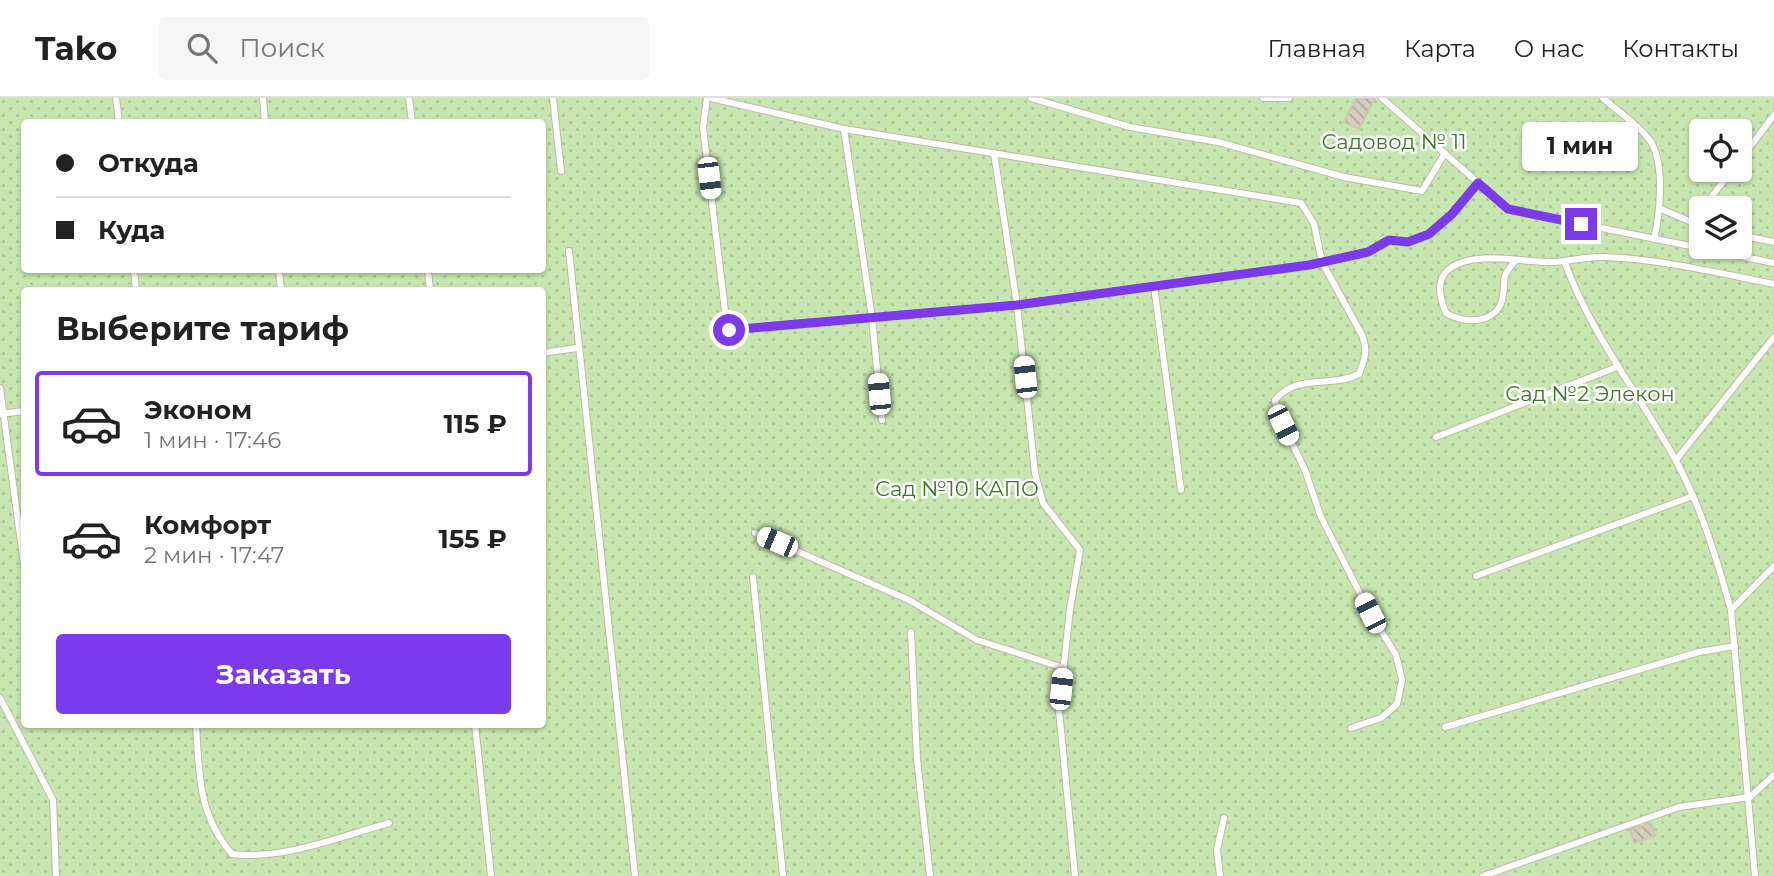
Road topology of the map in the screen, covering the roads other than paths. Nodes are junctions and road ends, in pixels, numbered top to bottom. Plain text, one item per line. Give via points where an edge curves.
1 (116, 98) edge
2 (263, 98) edge
3 (409, 98) edge
4 (553, 98) edge
5 (709, 98) edge
6 (1031, 98) edge
7 (1263, 98) edge
8 (1289, 98) edge
9 (1382, 98) edge
10 (1603, 98) edge
11 (1774, 115) edge
12 (118, 119) edge
13 (265, 119) edge
14 (412, 119) edge
15 (844, 129) junction
16 (1752, 144) edge
17 (994, 153) junction
18 (1445, 153) junction
19 (561, 171) dead end
20 (1723, 182) edge
21 (1478, 183) junction
22 (1712, 196) edge
23 (1661, 209) junction
24 (1689, 222) edge
25 (1752, 237) edge
26 (1654, 239) junction
27 (1774, 242) edge
28 (569, 251) dead end
29 (1515, 261) junction
30 (1322, 262) junction
31 (1774, 262) edge
32 (1565, 263) junction
33 (1774, 284) edge
34 (1154, 286) junction
35 (1017, 305) junction
36 (872, 318) junction
37 (729, 330) junction
38 (1774, 337) edge
39 (729, 344) dead end
40 (577, 348) junction
41 (546, 352) edge
42 (1617, 367) junction
43 (0, 388) edge
44 (21, 411) edge
45 (1, 414) edge
46 (881, 420) dead end
47 (1436, 437) dead end
48 (1676, 460) junction
49 (1181, 490) dead end
50 (1692, 496) junction
51 (755, 533) dead end
52 (21, 545) edge
53 (1774, 566) edge
54 (1476, 576) dead end
55 (752, 577) dead end
56 (1731, 610) junction
57 (911, 632) dead end
58 (1735, 646) junction
59 (1063, 668) junction
60 (0, 698) edge
61 (1445, 727) dead end
62 (196, 728) edge
63 (475, 728) edge
64 (1351, 728) dead end
65 (1774, 775) edge
66 (1750, 797) junction
67 (1224, 818) dead end
68 (389, 823) dead end
69 (56, 876) edge
70 (491, 876) edge
71 (635, 876) edge
72 (783, 876) edge
73 (930, 876) edge
74 (1075, 876) edge
75 (1220, 876) edge
76 (1483, 876) edge
77 (1755, 876) edge

1 - 12 lane
2 - 13 lane
3 - 14 lane
4 - 19 lane
5 - 15 lane
5 - 37 lane via 703,127
6 - 18 lane via 1130,127 1218,142 1344,177 1422,191
7 - 8 lane
9 - 18 lane
10 - 23 lane via 1649,138 1656,152
11 - 16 lane
15 - 17 lane
15 - 36 lane
17 - 30 lane via 1301,203 1314,224
17 - 35 lane
18 - 21 lane
20 - 22 lane
21 - 26 lane via 1508,209
21 - 30 lane via 1429,234 1408,242 1389,240 1368,252
23 - 24 lane
23 - 26 lane
25 - 27 lane
26 - 31 lane
28 - 40 lane
29 - 29 lane via 1472,260 1449,269 1440,284 1446,313 1465,322 1482,321 1498,308 1502,283
29 - 32 lane
30 - 34 lane
30 - 64 lane via 1362,335 1365,358 1359,374 1346,381 1292,386 1275,400 1321,517 1396,655 1402,680 1396,704 1381,718
32 - 33 lane via 1600,257 1652,260
32 - 42 lane
34 - 35 lane
34 - 49 lane
35 - 36 lane
35 - 59 lane via 1035,473 1043,503 1080,550
36 - 37 lane
36 - 46 lane
37 - 39 lane
38 - 48 lane
40 - 41 lane
40 - 71 lane
42 - 47 lane
42 - 48 lane
43 - 45 lane
44 - 45 lane
45 - 52 lane
48 - 50 lane
50 - 54 lane
50 - 56 lane
51 - 59 lane via 909,600 977,640
53 - 56 lane
55 - 72 lane
56 - 58 lane
57 - 73 lane via 916,759
58 - 61 lane via 1699,652
58 - 66 lane
59 - 74 lane via 1059,710
60 - 69 lane via 53,800
62 - 68 lane via 201,797 219,839 232,854 253,856 318,844
63 - 70 lane
65 - 66 lane
66 - 76 lane via 1679,807
66 - 77 lane
67 - 75 lane via 1217,849

